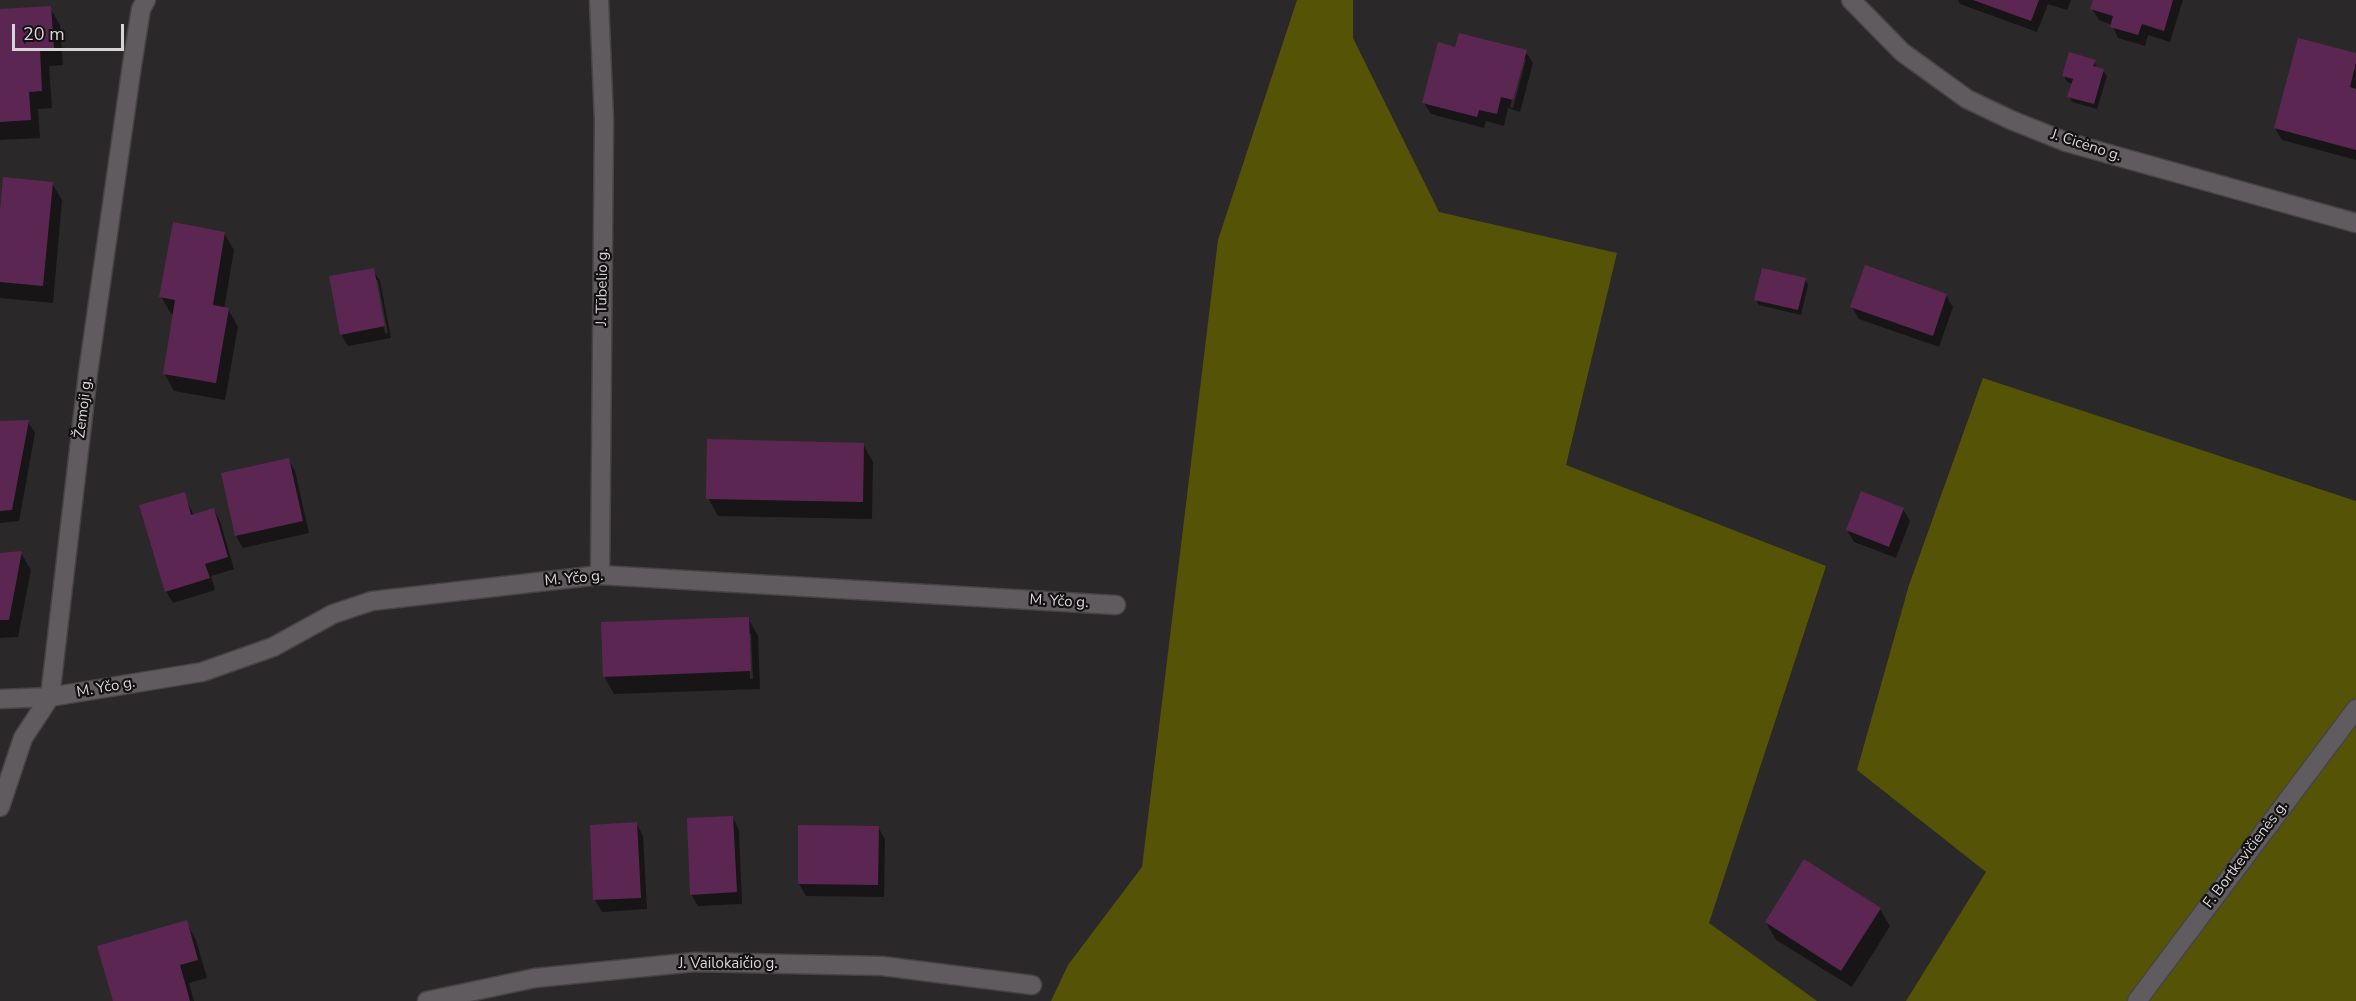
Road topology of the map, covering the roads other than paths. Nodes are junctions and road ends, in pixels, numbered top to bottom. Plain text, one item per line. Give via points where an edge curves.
1 (146, 0) edge
2 (599, 0) edge
3 (1851, 0) edge
4 (2356, 223) edge
5 (600, 575) junction
6 (1116, 606) dead end
7 (50, 697) junction
8 (0, 699) edge
9 (2356, 708) edge
10 (0, 807) edge
11 (1032, 985) dead end
12 (427, 1001) edge
13 (2137, 1001) edge

1 - 7 street, Žemoji g. via 132,64 88,373
2 - 5 street, J. Tūbelio g. via 604,121
3 - 4 street, J. Cicėno g. via 1902,52 1966,99 2011,120 2066,142
5 - 6 street, M. Yčo g.
5 - 7 street, M. Yčo g. via 372,601 333,614 273,646 202,672
7 - 8 street, M. Yčo g.
7 - 10 street, Žemoji g. via 23,738
9 - 13 street, F. Bortkevičienės g.
11 - 12 street, J. Vailokaičio g. via 882,966 695,962 535,978

